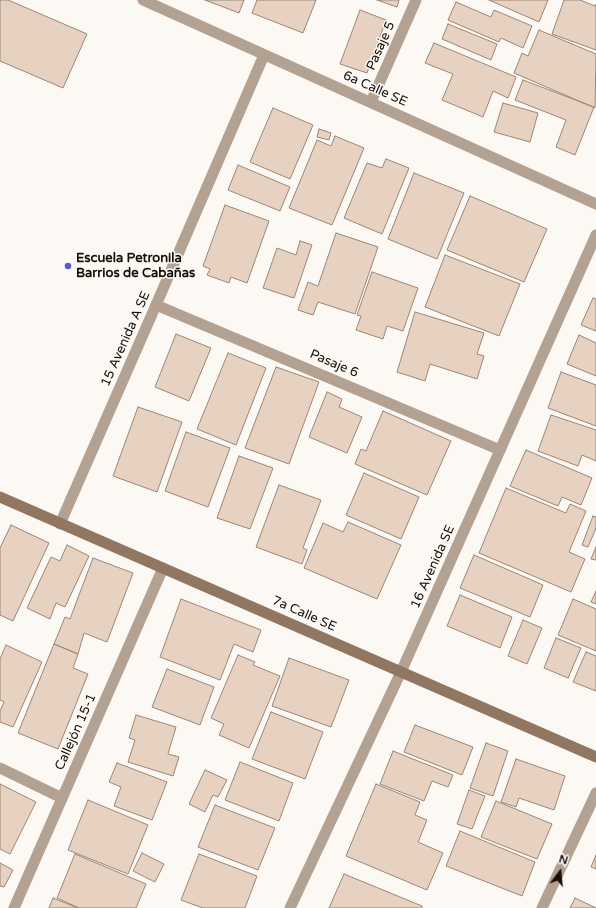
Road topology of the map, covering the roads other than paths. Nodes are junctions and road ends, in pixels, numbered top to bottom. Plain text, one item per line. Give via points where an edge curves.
1 (143, 0) edge
2 (416, 0) edge
3 (264, 55) junction
4 (371, 102) junction
5 (596, 204) edge
6 (596, 235) edge
7 (156, 305) junction
8 (500, 450) junction
9 (0, 497) edge
10 (60, 524) junction
11 (162, 568) junction
12 (401, 672) junction
13 (596, 758) edge
14 (0, 768) edge
15 (596, 793) edge
16 (62, 798) junction
17 (14, 908) edge
18 (290, 908) edge
19 (542, 908) edge

1 - 3 street, 6a Calle SE
2 - 4 street, Pasaje 5
3 - 4 street, 6a Calle SE
3 - 7 street, 15 Avenida A SE
4 - 5 street, 6a Calle SE
6 - 8 street, 16 Avenida SE
7 - 8 street, Pasaje 6
7 - 10 street, 15 Avenida A SE
8 - 12 street, 16 Avenida SE
9 - 10 main road, 7a Calle SE
10 - 11 main road, 7a Calle SE
11 - 12 main road, 7a Calle SE
11 - 16 street, Callejón 15-1
12 - 13 main road, 7a Calle SE
12 - 18 street, 16 Avenida SE
14 - 16 street
15 - 19 street
16 - 17 street, Callejón 15-1

